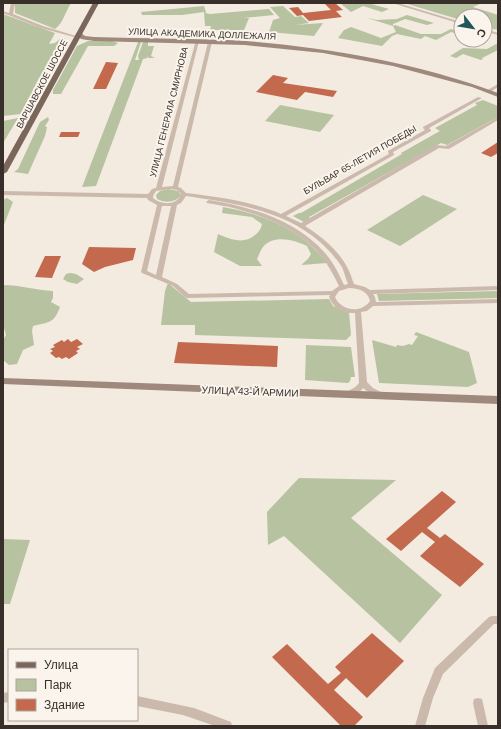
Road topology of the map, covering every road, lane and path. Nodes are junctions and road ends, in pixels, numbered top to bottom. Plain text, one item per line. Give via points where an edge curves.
1 (13, 3) edge
2 (92, 3) edge
3 (96, 3) edge
4 (394, 3) edge
5 (3, 12) edge
6 (12, 14) junction
7 (453, 21) edge
8 (77, 35) junction
9 (109, 40) junction
10 (197, 41) junction
11 (210, 42) junction
12 (73, 45) junction
13 (435, 75) junction
14 (498, 85) edge
15 (474, 86) junction
16 (467, 88) junction
17 (488, 90) junction
18 (498, 95) edge
19 (480, 98) dead end
20 (498, 100) edge
21 (183, 110) junction
22 (193, 110) junction
23 (498, 118) edge
24 (3, 163) edge
25 (3, 172) edge
26 (159, 188) junction
27 (175, 188) junction
28 (5, 192) edge
29 (150, 194) junction
30 (184, 196) junction
31 (160, 204) junction
32 (174, 204) junction
33 (265, 210) junction
34 (260, 214) junction
35 (282, 216) junction
36 (300, 226) junction
37 (314, 235) junction
38 (306, 238) junction
39 (159, 277) junction
40 (352, 286) junction
41 (342, 287) junction
42 (498, 288) edge
43 (369, 292) junction
44 (333, 293) junction
45 (498, 301) edge
46 (372, 304) junction
47 (358, 311) junction
48 (3, 381) edge
49 (363, 382) junction
50 (345, 395) junction
51 (383, 396) junction
52 (498, 400) edge
53 (498, 620) edge
54 (138, 701) edge
55 (478, 702) dead end
56 (227, 726) edge
57 (420, 726) edge
58 (483, 726) edge

1 - 6 street
2 - 8 main road, ВАРШАВСКОЕ ШОССЕ
3 - 8 main road, ВАРШАВСКОЕ ШОССЕ
4 - 7 street
5 - 6 street
6 - 8 street via 42,27
8 - 9 main road, УЛИЦА АКАДЕМИКА ДОЛЛЕЖАЛЯ
8 - 12 main road, ВАРШАВСКОЕ ШОССЕ
8 - 24 main road, ВАРШАВСКОЕ ШОССЕ
9 - 10 main road, УЛИЦА АКАДЕМИКА ДОЛЛЕЖАЛЯ
9 - 12 main road, УЛИЦА АКАДЕМИКА ДОЛЛЕЖАЛЯ via 85,41
10 - 11 main road, УЛИЦА АКАДЕМИКА ДОЛЛЕЖАЛЯ
10 - 21 street, УЛИЦА ГЕНЕРАЛА СМИРНОВА
11 - 13 main road, УЛИЦА АКАДЕМИКА ДОЛЛЕЖАЛЯ via 264,44 323,51 375,60
11 - 22 street
12 - 25 main road, ВАРШАВСКОЕ ШОССЕ
13 - 15 main road, УЛИЦА АКАДЕМИКА ДОЛЛЕЖАЛЯ
13 - 16 main road, УЛИЦА АКАДЕМИКА ДОЛЛЕЖАЛЯ
14 - 17 street
15 - 16 main road
15 - 17 main road, УЛИЦА АКАДЕМИКА ДОЛЛЕЖАЛЯ
16 - 20 main road, УЛИЦА АКАДЕМИКА ДОЛЛЕЖАЛЯ
17 - 18 main road, УЛИЦА АКАДЕМИКА ДОЛЛЕЖАЛЯ
19 - 35 street, БУЛЬВАР 65-ЛЕТИЯ ПОБЕДЫ via 425,128 429,130 390,152 392,154
21 - 22 street
21 - 26 street, УЛИЦА ГЕНЕРАЛА СМИРНОВА
22 - 27 street
23 - 36 street via 447,148 438,146
26 - 27 street
26 - 29 street
27 - 30 street via 182,190
28 - 29 street
29 - 31 street via 153,201
30 - 32 street
30 - 33 street via 223,199
30 - 34 street
31 - 32 street
31 - 39 street via 144,272
32 - 39 street
33 - 34 street
33 - 35 street
34 - 38 street
35 - 36 street
36 - 37 street
37 - 38 street
37 - 40 street via 325,243 344,267
38 - 41 street via 327,259
39 - 44 street via 175,285 187,296
40 - 41 street
40 - 43 street
41 - 44 street
42 - 43 street
43 - 46 street via 373,298
44 - 47 street via 333,301 340,308
45 - 46 street
46 - 47 street
47 - 49 street
48 - 50 main road, УЛИЦА 43-Й АРМИИ
49 - 50 street via 358,390
49 - 51 street via 370,390
50 - 51 main road, УЛИЦА 43-Й АРМИИ
51 - 52 main road, УЛИЦА 43-Й АРМИИ
53 - 57 street via 492,620 439,671
54 - 56 street via 184,709
55 - 58 street

